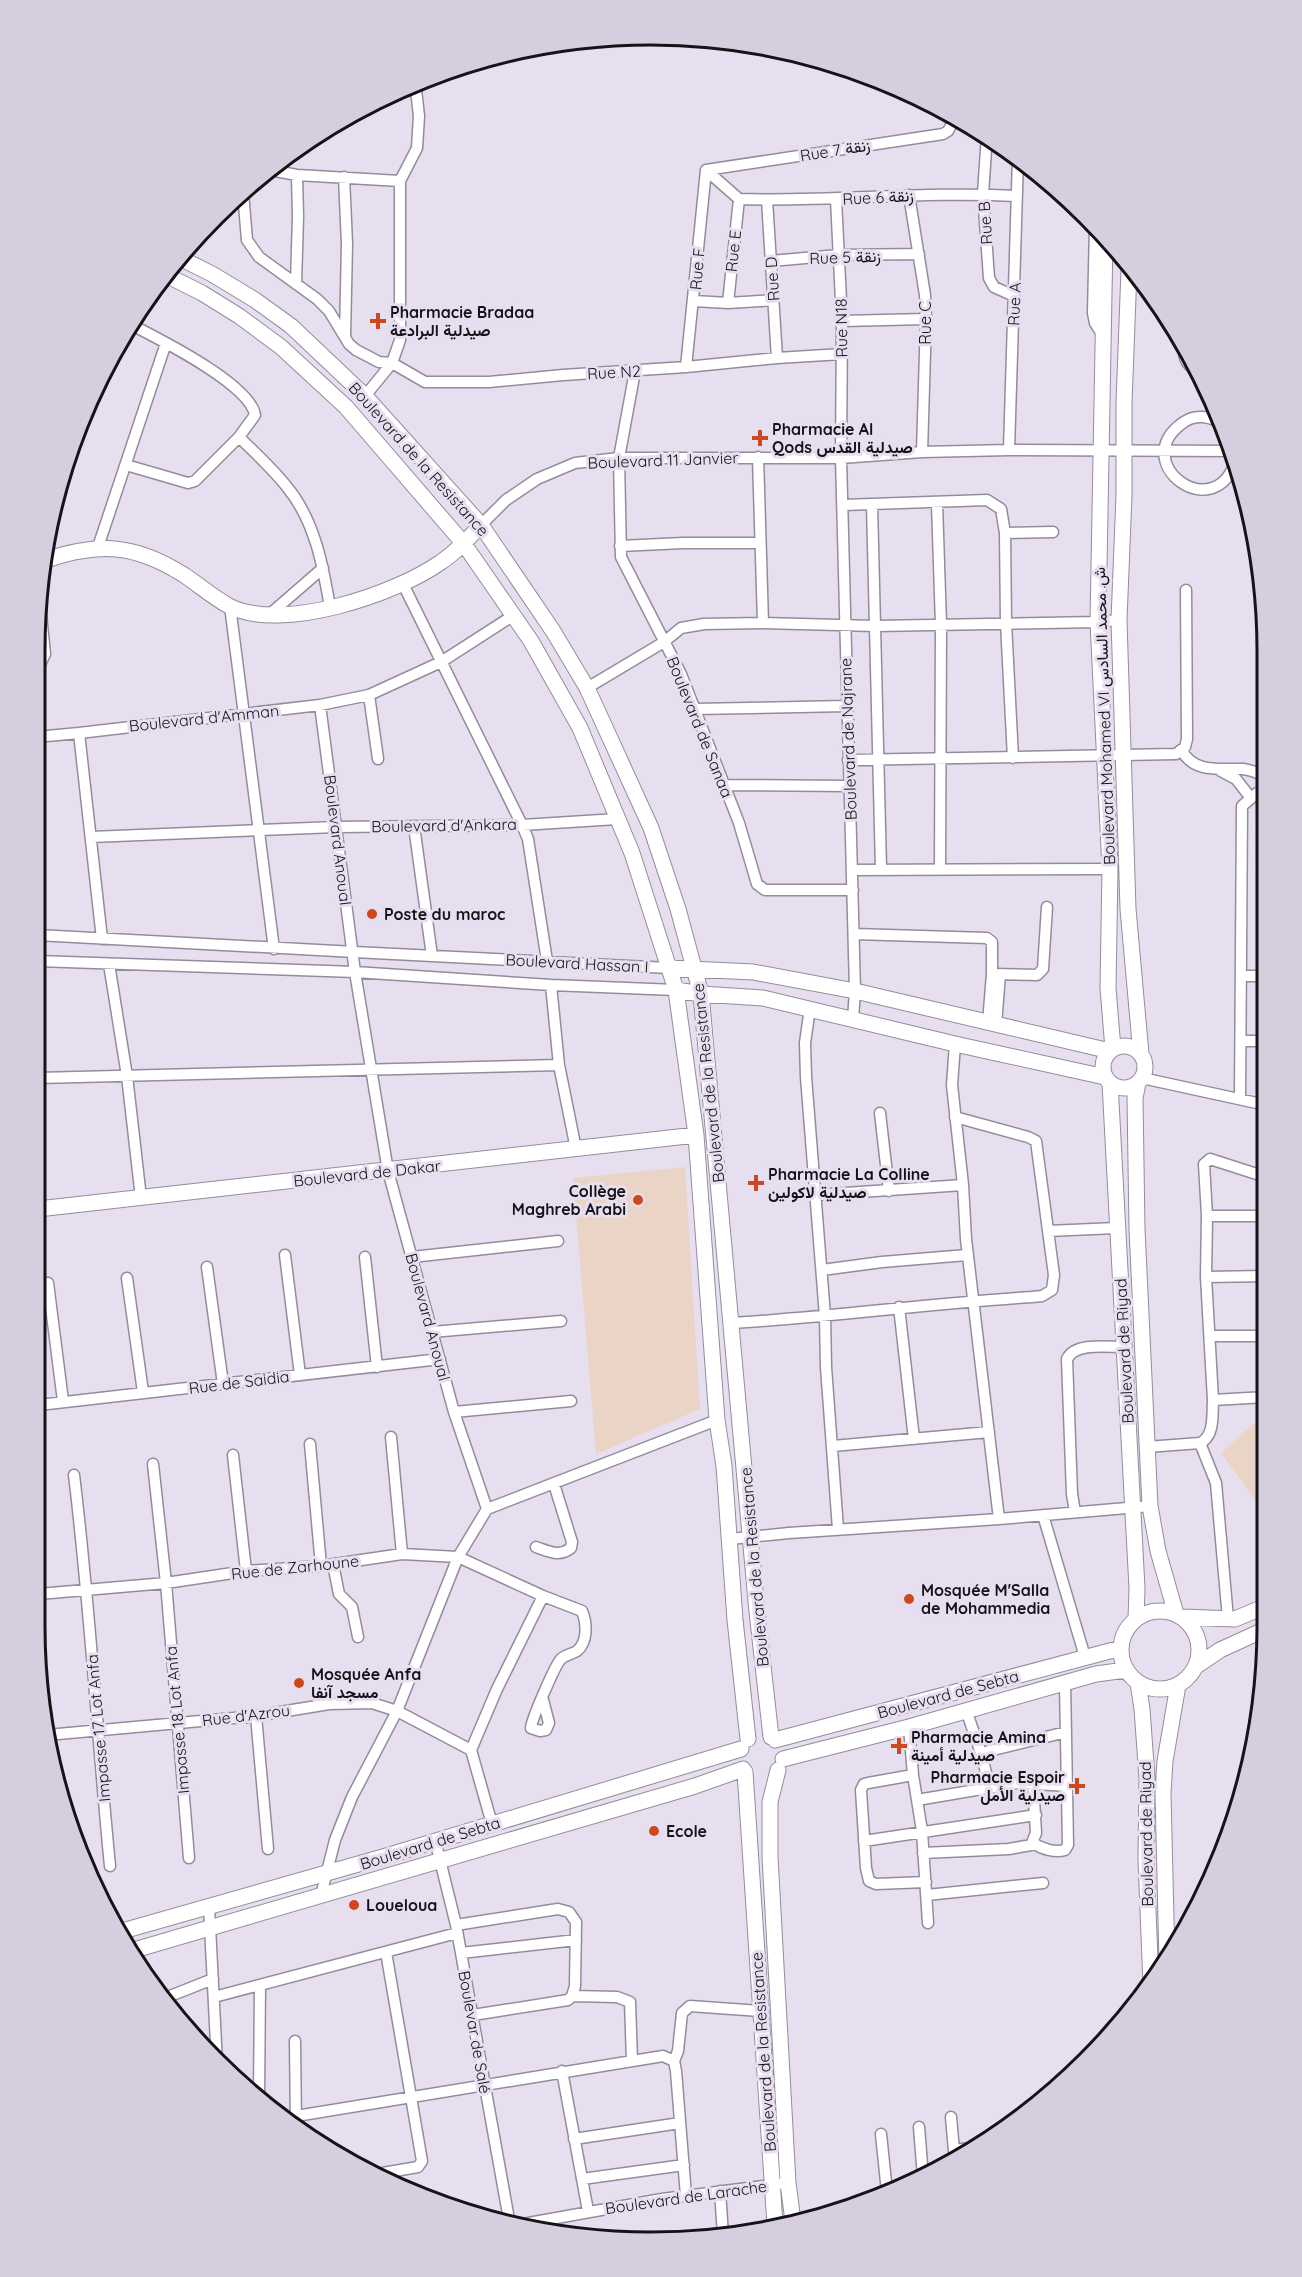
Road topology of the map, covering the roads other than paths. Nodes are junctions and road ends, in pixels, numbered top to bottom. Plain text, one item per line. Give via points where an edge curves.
1 (417, 92) edge
2 (951, 124) edge
3 (986, 146) edge
4 (1017, 168) edge
5 (706, 170) junction
6 (280, 172) edge
7 (297, 175) junction
8 (344, 177) junction
9 (400, 181) junction
10 (983, 194) junction
11 (909, 195) junction
12 (1016, 196) junction
13 (739, 199) junction
14 (836, 199) junction
15 (767, 200) junction
16 (244, 202) edge
17 (1096, 239) edge
18 (1104, 247) edge
19 (919, 254) junction
20 (839, 255) junction
21 (187, 261) edge
22 (771, 261) junction
23 (1099, 277) junction
24 (173, 278) edge
25 (1129, 278) edge
26 (296, 284) junction
27 (1014, 296) junction
28 (774, 300) junction
29 (694, 302) junction
30 (728, 303) junction
31 (926, 319) junction
32 (842, 321) junction
33 (138, 328) edge
34 (345, 337) junction
35 (166, 343) junction
36 (842, 354) junction
37 (777, 358) junction
38 (392, 363) junction
39 (686, 367) junction
40 (635, 371) junction
41 (365, 396) junction
42 (1211, 418) edge
43 (239, 437) junction
44 (1009, 450) junction
45 (1100, 450) junction
46 (1124, 450) junction
47 (1164, 451) junction
48 (1223, 451) edge
49 (922, 452) junction
50 (759, 457) junction
51 (619, 458) junction
52 (841, 458) junction
53 (126, 465) junction
54 (1231, 475) edge
55 (937, 503) junction
56 (872, 504) junction
57 (843, 505) junction
58 (481, 525) junction
59 (1053, 532) dead end
60 (1005, 533) junction
61 (760, 543) junction
62 (464, 544) junction
63 (620, 546) junction
64 (99, 548) junction
65 (52, 559) edge
66 (323, 567) junction
67 (403, 585) junction
68 (1186, 591) dead end
69 (230, 606) junction
70 (330, 607) junction
71 (270, 614) junction
72 (514, 615) junction
73 (1119, 620) junction
74 (763, 622) junction
75 (1098, 622) junction
76 (1006, 623) junction
77 (941, 625) junction
78 (845, 626) junction
79 (875, 626) junction
80 (664, 642) junction
81 (441, 662) junction
82 (587, 688) junction
83 (369, 695) junction
84 (320, 705) junction
85 (847, 706) junction
86 (694, 709) junction
87 (243, 713) junction
88 (79, 734) junction
89 (45, 736) edge
90 (1182, 751) junction
91 (1125, 754) junction
92 (940, 757) junction
93 (1104, 757) junction
94 (1013, 758) junction
95 (378, 759) dead end
96 (848, 760) junction
97 (877, 760) junction
98 (1221, 771) junction
99 (1257, 774) edge
100 (724, 784) junction
101 (849, 786) junction
102 (1257, 793) edge
103 (1250, 797) junction
104 (617, 819) junction
105 (522, 825) junction
106 (336, 826) junction
107 (414, 826) junction
108 (259, 830) junction
109 (91, 837) junction
110 (940, 868) junction
111 (1110, 868) junction
112 (881, 869) junction
113 (852, 870) junction
114 (853, 890) junction
115 (1047, 907) dead end
116 (854, 934) junction
117 (45, 935) edge
118 (102, 939) junction
119 (274, 949) junction
120 (353, 953) junction
121 (432, 956) junction
122 (45, 961) edge
123 (547, 961) junction
124 (109, 964) junction
125 (669, 968) junction
126 (695, 970) junction
127 (355, 972) junction
128 (996, 974) junction
129 (1241, 976) junction
130 (1257, 976) edge
131 (551, 985) junction
132 (676, 990) junction
133 (855, 991) junction
134 (701, 994) junction
135 (810, 1008) junction
136 (853, 1019) junction
137 (992, 1024) junction
138 (1241, 1041) junction
139 (1257, 1041) edge
140 (955, 1044) junction
141 (1111, 1050) junction
142 (1141, 1054) junction
143 (559, 1065) junction
144 (371, 1070) junction
145 (127, 1076) junction
146 (45, 1078) edge
147 (1108, 1080) junction
148 (1140, 1080) junction
149 (1240, 1099) junction
150 (1257, 1103) edge
151 (880, 1113) dead end
152 (955, 1117) junction
153 (696, 1135) junction
154 (576, 1149) junction
155 (388, 1171) junction
156 (1257, 1174) edge
157 (963, 1185) junction
158 (889, 1191) junction
159 (816, 1196) junction
160 (141, 1198) junction
161 (45, 1208) edge
162 (1207, 1216) junction
163 (1257, 1216) edge
164 (1116, 1228) junction
165 (1048, 1232) junction
166 (558, 1241) dead end
167 (285, 1255) dead end
168 (967, 1255) junction
169 (365, 1257) dead end
170 (412, 1257) junction
171 (207, 1268) dead end
172 (822, 1270) junction
173 (1257, 1276) edge
174 (1206, 1277) junction
175 (127, 1278) dead end
176 (48, 1283) dead end
177 (974, 1301) junction
178 (899, 1307) junction
179 (825, 1316) junction
180 (561, 1321) dead end
181 (732, 1323) junction
182 (432, 1332) junction
183 (1210, 1336) junction
184 (1257, 1336) edge
185 (1124, 1347) junction
186 (440, 1359) junction
187 (376, 1367) junction
188 (300, 1375) junction
189 (223, 1384) junction
190 (143, 1392) junction
191 (1257, 1398) edge
192 (1213, 1400) junction
193 (63, 1401) junction
194 (571, 1401) dead end
195 (45, 1404) edge
196 (454, 1412) junction
197 (717, 1420) junction
198 (989, 1432) junction
199 (391, 1437) dead end
200 (914, 1439) junction
201 (1200, 1443) junction
202 (310, 1444) dead end
203 (833, 1446) junction
204 (1147, 1447) junction
205 (233, 1455) dead end
206 (153, 1464) dead end
207 (74, 1475) dead end
208 (554, 1484) junction
209 (1150, 1506) junction
210 (1132, 1507) junction
211 (487, 1509) junction
212 (1075, 1512) junction
213 (1043, 1515) junction
214 (999, 1519) junction
215 (838, 1529) junction
216 (751, 1536) junction
217 (730, 1539) junction
218 (537, 1547) dead end
219 (402, 1554) junction
220 (458, 1557) junction
221 (333, 1564) junction
222 (321, 1566) junction
223 (246, 1571) junction
224 (166, 1583) junction
225 (87, 1590) junction
226 (45, 1594) edge
227 (543, 1596) junction
228 (1257, 1610) edge
229 (1179, 1616) junction
230 (1136, 1619) junction
231 (1228, 1619) junction
232 (1257, 1633) edge
233 (358, 1637) dead end
234 (1121, 1648) junction
235 (1085, 1657) junction
236 (1195, 1668) junction
237 (1126, 1670) junction
238 (1065, 1683) junction
239 (1138, 1683) junction
240 (1178, 1685) junction
241 (543, 1700) dead end
242 (966, 1710) junction
243 (397, 1711) junction
244 (256, 1716) junction
245 (177, 1723) junction
246 (909, 1727) junction
247 (97, 1730) junction
248 (1066, 1732) junction
249 (55, 1735) edge
250 (773, 1739) junction
251 (744, 1744) junction
252 (471, 1749) junction
253 (981, 1754) junction
254 (780, 1765) junction
255 (744, 1770) junction
256 (913, 1776) junction
257 (1033, 1783) junction
258 (1068, 1786) junction
259 (990, 1788) junction
260 (917, 1800) junction
261 (1036, 1815) junction
262 (492, 1824) junction
263 (922, 1831) junction
264 (435, 1840) junction
265 (864, 1842) junction
266 (1033, 1843) junction
267 (268, 1849) dead end
268 (923, 1853) junction
269 (189, 1858) dead end
270 (441, 1861) junction
271 (110, 1866) dead end
272 (326, 1874) junction
273 (926, 1882) junction
274 (1043, 1883) dead end
275 (321, 1895) junction
276 (927, 1895) junction
277 (209, 1907) junction
278 (928, 1923) dead end
279 (210, 1928) junction
280 (457, 1929) junction
281 (127, 1930) edge
282 (576, 1940) junction
283 (1166, 1945) edge
284 (139, 1950) edge
285 (386, 1952) junction
286 (461, 1953) junction
287 (1150, 1969) edge
288 (213, 1979) junction
289 (260, 1985) junction
290 (171, 1996) edge
291 (214, 1996) junction
292 (572, 1996) junction
293 (760, 2011) junction
294 (473, 2015) junction
295 (295, 2041) dead end
296 (216, 2049) edge
297 (632, 2061) junction
298 (674, 2061) junction
299 (562, 2071) junction
300 (484, 2084) junction
301 (259, 2089) edge
302 (412, 2096) junction
303 (296, 2116) joint
304 (951, 2117) dead end
305 (680, 2123) junction
306 (919, 2127) dead end
307 (882, 2134) dead end
308 (574, 2139) junction
309 (954, 2150) edge
310 (684, 2165) junction
311 (922, 2168) edge
312 (388, 2172) edge
313 (582, 2179) junction
314 (788, 2183) junction
315 (888, 2184) edge
316 (772, 2185) junction
317 (720, 2191) junction
318 (686, 2196) junction
319 (588, 2211) junction
320 (509, 2214) edge
321 (792, 2215) edge
322 (775, 2219) edge
323 (536, 2220) edge
324 (723, 2228) edge

1 - 9 street via 417,148
2 - 5 street, Rue 7 زنقة via 942,134
3 - 10 street, Rue B
4 - 12 street, Rue A
5 - 13 street
5 - 29 street, Rue F
6 - 7 street
7 - 8 street
7 - 26 street
8 - 9 street
8 - 34 street
9 - 38 street via 401,326
10 - 11 street, Rue 6 زنقة
10 - 12 street, Rue 6 زنقة
10 - 27 street, Rue B via 989,278 994,287
11 - 14 street, Rue 6 زنقة
11 - 19 street, Rue C
12 - 27 street, Rue A
13 - 15 street, Rue 6 زنقة
13 - 30 street, Rue E
14 - 15 street, Rue 6 زنقة
14 - 20 street, Rue N18
15 - 22 street, Rue D
16 - 26 street, Rue N2 via 247,240 259,257
17 - 23 street
18 - 23 main road, Boulevard Mohamed VI ش. محمد السادس
19 - 20 street, Rue 5 زنقة
19 - 31 street, Rue C
20 - 22 street, Rue 5 زنقة
20 - 32 street, Rue N18
21 - 41 main road, Boulevard de la Resistance via 282,320
22 - 28 street, Rue D
23 - 45 main road, Boulevard Mohamed VI ش. محمد السادس via 1103,335
24 - 62 main road, Boulevard de la Resistance via 239,316 281,347 346,407
25 - 46 main road, Boulevard Mohamed VI ش. محمد السادس
26 - 34 street, Rue N2 via 329,311
27 - 44 street, Rue A
28 - 30 street
28 - 37 street, Rue D
29 - 30 street
29 - 39 street, Rue F
31 - 32 street
31 - 49 street, Rue C
32 - 36 street, Rue N18
33 - 35 street
34 - 38 street, Rue N2 via 364,355
35 - 43 street via 238,389 252,405 254,419
35 - 53 street
36 - 37 street, Rue N2
36 - 52 street, Rue N18
37 - 39 street, Rue N2
38 - 40 street, Rue N2 via 432,383
38 - 41 street
39 - 40 street, Rue N2
40 - 51 street, Boulevard de Sanaa
41 - 58 main road, Boulevard de la Resistance
42 - 47 street via 1190,417 1172,430
43 - 53 street via 195,482
43 - 66 street via 287,487 303,512
44 - 45 street, Boulevard 11 Janvier
44 - 49 street, Boulevard 11 Janvier
45 - 46 street, Boulevard 11 Janvier
45 - 75 main road, Boulevard Mohamed VI ش. محمد السادس
46 - 47 street, Boulevard 11 Janvier
46 - 73 main road, Boulevard Mohamed VI ش. محمد السادس
47 - 48 street, Boulevard 11 Janvier
47 - 54 street via 1170,474 1188,488 1212,488
49 - 52 street, Boulevard 11 Janvier
50 - 51 street, Boulevard 11 Janvier
50 - 52 street, Boulevard 11 Janvier
50 - 61 street
51 - 58 street, Boulevard 11 Janvier via 575,463 537,479 506,500
51 - 63 street, Boulevard de Sanaa
52 - 57 street, Boulevard de Najrane
53 - 64 street
55 - 56 street
55 - 60 street via 987,500 1001,509
55 - 77 street
56 - 57 street
56 - 79 street
57 - 78 street, Boulevard de Najrane
58 - 62 main road, Boulevard 11 Janvier
58 - 82 main road, Boulevard de la Resistance
59 - 60 street
60 - 76 street
61 - 63 street
61 - 74 street
62 - 67 main road, Boulevard 11 Janvier
62 - 72 main road, Boulevard de la Resistance
63 - 80 street, Boulevard de Sanaa via 625,569
64 - 65 main road, Boulevard 11 Janvier
64 - 69 main road, Boulevard 11 Janvier via 131,552 161,562
66 - 70 street
66 - 71 street
67 - 70 main road, Boulevard 11 Janvier
67 - 81 street
68 - 90 street via 1187,739
69 - 71 main road, Boulevard 11 Janvier
69 - 87 street
70 - 71 main road, Boulevard 11 Janvier
72 - 81 street, Boulevard d'Amman
72 - 104 main road, Boulevard de la Resistance via 580,728
73 - 75 street
73 - 91 main road, Boulevard Mohamed VI ش. محمد السادس
74 - 78 street
74 - 80 street via 681,628
75 - 76 street
75 - 93 main road, Boulevard Mohamed VI ش. محمد السادس
76 - 77 street
76 - 94 street
77 - 79 street
77 - 92 street
78 - 79 street
78 - 85 street, Boulevard de Najrane
79 - 97 street
80 - 82 street
80 - 86 street, Boulevard de Sanaa
81 - 83 street, Boulevard d'Amman
81 - 105 street
82 - 126 main road, Boulevard de la Resistance via 651,828
83 - 84 street, Boulevard d'Amman
83 - 95 street
84 - 87 street, Boulevard d'Amman
84 - 106 street, Boulevard Anoual
85 - 86 street
85 - 96 street, Boulevard de Najrane
86 - 100 street, Boulevard de Sanaa
87 - 88 street, Boulevard d'Amman
87 - 108 street
88 - 89 street, Boulevard d'Amman
88 - 109 street
90 - 91 street
90 - 98 street via 1186,759
91 - 93 street
91 - 142 main road, Boulevard Mohamed VI ش. محمد السادس via 1128,909
92 - 94 street
92 - 97 street
92 - 110 street
93 - 94 street
93 - 111 main road, Boulevard Mohamed VI ش. محمد السادس
96 - 97 street
96 - 101 street, Boulevard de Najrane
97 - 112 street
98 - 99 street via 1244,769
98 - 103 street via 1236,779
100 - 101 street
100 - 114 street, Boulevard de Sanaa via 759,888
101 - 113 street, Boulevard de Najrane
102 - 103 street
103 - 129 street via 1242,806
104 - 105 street, Boulevard d'Ankara
104 - 125 main road, Boulevard de la Resistance
105 - 107 street, Boulevard d'Ankara
105 - 123 street via 528,839
106 - 107 street, Boulevard d'Ankara
106 - 108 street, Boulevard d'Ankara
106 - 120 street, Boulevard Anoual
107 - 121 street
108 - 109 street, Boulevard d'Ankara
108 - 119 street
109 - 118 street
110 - 111 street
110 - 112 street
111 - 141 main road, Boulevard Mohamed VI ش. محمد السادس
112 - 113 street
113 - 114 street, Boulevard de Najrane
114 - 116 street, Boulevard de Najrane
115 - 128 street via 1041,973
116 - 128 street via 987,938 992,942
116 - 133 street, Boulevard de Najrane
117 - 118 street, Boulevard Hassan I
118 - 119 street, Boulevard Hassan I
119 - 120 street, Boulevard Hassan I
120 - 121 street, Boulevard Hassan I
120 - 127 street, Boulevard Anoual
121 - 123 street, Boulevard Hassan I
122 - 124 street, Boulevard Hassan I
123 - 125 street, Boulevard Hassan I
124 - 127 street, Boulevard Hassan I
124 - 145 street
125 - 126 main road, Boulevard Hassan I
125 - 132 main road, Boulevard de la Resistance
126 - 133 main road, Boulevard Hassan I via 753,972
126 - 134 main road, Boulevard de la Resistance
127 - 131 street, Boulevard Hassan I
127 - 144 street, Boulevard Anoual
128 - 137 street
129 - 130 street
129 - 138 street
131 - 132 street, Boulevard Hassan I
131 - 143 street
132 - 134 main road, Boulevard Hassan I
132 - 153 main road, Boulevard de la Resistance
133 - 136 street, Boulevard de Najrane
133 - 137 main road, Boulevard Hassan I
134 - 135 main road, Boulevard Hassan I via 763,998
134 - 181 main road, Boulevard de la Resistance
135 - 136 main road, Boulevard Hassan I
135 - 159 street via 806,1077
136 - 140 main road, Boulevard Hassan I
137 - 141 main road, Boulevard Hassan I
138 - 139 street
138 - 149 street
140 - 147 main road, Boulevard Hassan I
140 - 152 street
141 - 142 main road via 1123,1045
141 - 147 main road via 1103,1063
142 - 148 main road via 1146,1063
143 - 144 street
143 - 154 street
144 - 145 street
144 - 155 street, Boulevard Anoual
145 - 146 street
145 - 160 street
147 - 148 main road via 1121,1088
147 - 164 main road, Boulevard de Riyad
148 - 149 street
148 - 204 main road, Boulevard de Riyad via 1135,1098 1137,1228
149 - 150 street
151 - 158 street
152 - 157 street
152 - 165 street via 1036,1141
153 - 154 main road, Boulevard de Dakar
153 - 197 main road, Boulevard de la Resistance
154 - 155 main road, Boulevard de Dakar
155 - 160 main road, Boulevard de Dakar
155 - 170 street, Boulevard Anoual
156 - 162 street via 1216,1160 1206,1161
157 - 158 street
157 - 168 street
158 - 159 street
159 - 172 street
160 - 161 main road, Boulevard de Dakar
162 - 163 street
162 - 174 street
164 - 165 street
164 - 185 main road, Boulevard de Riyad
165 - 177 street via 1054,1275 1052,1290 1042,1296
166 - 170 street
167 - 188 street
168 - 172 street
168 - 177 street
169 - 187 street
170 - 182 street, Boulevard Anoual
171 - 189 street
172 - 179 street
173 - 174 street
174 - 183 street
175 - 190 street
176 - 193 street
177 - 178 street
177 - 198 street
178 - 179 street
178 - 200 street
179 - 181 street
179 - 203 street
180 - 182 street
181 - 216 main road, Boulevard de la Resistance
182 - 186 street, Boulevard Anoual
183 - 184 street
183 - 192 street
185 - 210 main road, Boulevard de Riyad
185 - 212 street via 1080,1349 1067,1359
186 - 187 street, Rue de Saidia
186 - 196 street, Boulevard Anoual
187 - 188 street, Rue de Saidia
188 - 189 street, Rue de Saidia
189 - 190 street, Rue de Saidia
190 - 193 street, Rue de Saidia
191 - 192 street
192 - 201 street via 1211,1431
193 - 195 street, Rue de Saidia
194 - 196 street
196 - 211 street, Boulevard Anoual
197 - 208 street
197 - 217 main road, Boulevard de la Resistance
198 - 200 street
198 - 214 street
199 - 219 street
200 - 203 street
201 - 204 street
201 - 231 street via 1216,1482
202 - 222 street
203 - 215 street
204 - 209 main road, Boulevard de Riyad
205 - 223 street
206 - 224 street, Impasse 18 Lot Anfa
207 - 225 street, Impasse 17 Lot Anfa
208 - 211 street
208 - 218 street via 571,1548 556,1554
209 - 210 street
209 - 229 main road, Boulevard de Riyad via 1158,1551
210 - 212 street
210 - 230 main road, Boulevard de Riyad
211 - 220 street
212 - 213 street
213 - 214 street
213 - 235 street
214 - 215 street
215 - 216 street
216 - 217 street
216 - 250 main road, Boulevard de la Resistance
217 - 251 main road, Boulevard de la Resistance
219 - 220 street, Rue de Zarhoune
219 - 221 street, Rue de Zarhoune
220 - 227 street, Rue de Zarhoune
220 - 243 street
221 - 222 street, Rue de Zarhoune
221 - 233 street via 339,1594 352,1607
222 - 223 street, Rue de Zarhoune
223 - 224 street, Rue de Zarhoune
224 - 225 street, Rue de Zarhoune
224 - 245 street, Impasse 18 Lot Anfa
225 - 226 street, Rue de Zarhoune
225 - 247 street, Impasse 17 Lot Anfa
227 - 241 street, Rue de Zarhoune via 580,1609 585,1626 583,1644 559,1661
227 - 252 street
228 - 231 main road
229 - 230 main road via 1155,1611
229 - 231 main road
229 - 236 main road via 1193,1629 1200,1647
230 - 234 main road via 1128,1627
232 - 236 main road via 1220,1650
234 - 235 main road, Boulevard de Sebta
234 - 237 main road
235 - 250 main road, Boulevard de Sebta
236 - 240 main road
237 - 238 main road, Boulevard de Sebta
237 - 239 main road
238 - 242 main road, Boulevard de Sebta
238 - 248 street
239 - 240 main road via 1154,1689
239 - 287 main road, Boulevard de Riyad via 1147,1778
240 - 283 main road, Boulevard de Riyad via 1163,1793
242 - 246 main road, Boulevard de Sebta
242 - 253 street
243 - 244 street, Rue d'Azrou via 372,1703 329,1704
243 - 252 street, Rue d'Azrou
243 - 272 street via 352,1797
244 - 245 street, Rue d'Azrou
244 - 267 street
245 - 247 street, Rue d'Azrou
245 - 269 street, Impasse 18 Lot Anfa
246 - 254 main road, Boulevard de Sebta
246 - 256 street
247 - 249 street, Rue d'Azrou
247 - 271 street, Impasse 17 Lot Anfa
248 - 253 street
248 - 258 street
250 - 251 main road via 759,1735
250 - 254 main road via 782,1752
251 - 255 main road via 739,1755
251 - 262 main road, Boulevard de Sebta
252 - 262 street
253 - 259 street
254 - 255 main road via 772,1775 759,1778
254 - 314 main road, Boulevard de la Resistance via 770,1802 770,1857
255 - 270 main road, Boulevard de Sebta
255 - 293 main road, Boulevard de la Resistance
256 - 260 street
256 - 265 street via 862,1786
257 - 258 street
257 - 259 street
257 - 261 street
258 - 266 street via 1067,1848 1057,1852
259 - 260 street
260 - 263 street
261 - 263 street
261 - 266 street
262 - 264 main road, Boulevard de Sebta
263 - 265 street
263 - 268 street
264 - 270 street, Boulevar de Salé
264 - 272 main road, Boulevard de Sebta
265 - 273 street via 869,1881
266 - 268 street via 1009,1849
268 - 273 street
270 - 275 main road, Boulevard de Sebta
270 - 280 street, Boulevar de Salé
272 - 275 street
272 - 277 main road, Boulevard de Sebta
273 - 276 street
274 - 276 street
275 - 279 main road, Boulevard de Sebta
276 - 278 street
277 - 279 street
277 - 281 main road, Boulevard de Sebta
279 - 284 main road, Boulevard de Sebta
279 - 288 street
280 - 282 street via 562,1909 574,1917
280 - 285 street
280 - 286 street, Boulevar de Salé
282 - 286 street
282 - 292 street
285 - 289 street
285 - 302 street
286 - 294 street, Boulevar de Salé
288 - 290 street
288 - 291 street
289 - 291 street
289 - 301 street
291 - 296 street
292 - 294 street via 563,2002
292 - 297 street via 617,1997 630,2002
293 - 298 street via 690,2006 682,2013
293 - 316 main road, Boulevard de la Resistance
294 - 300 street, Boulevar de Salé
295 - 303 street
297 - 298 street via 663,2056
297 - 299 street
298 - 305 street
299 - 300 street
299 - 308 street
300 - 302 street
300 - 320 street, Boulevar de Salé
302 - 303 street
302 - 312 street via 421,2164
304 - 309 street
305 - 308 street
305 - 310 street
306 - 311 street
307 - 315 street
308 - 313 street
310 - 313 street
310 - 318 street
313 - 319 street
314 - 316 street, Boulevard de Larache
314 - 321 main road, Boulevard de la Resistance
316 - 317 street, Boulevard de Larache
316 - 322 main road, Boulevard de la Resistance
317 - 318 street, Boulevard de Larache
317 - 324 street
318 - 319 street, Boulevard de Larache
319 - 323 street, Boulevard de Larache

